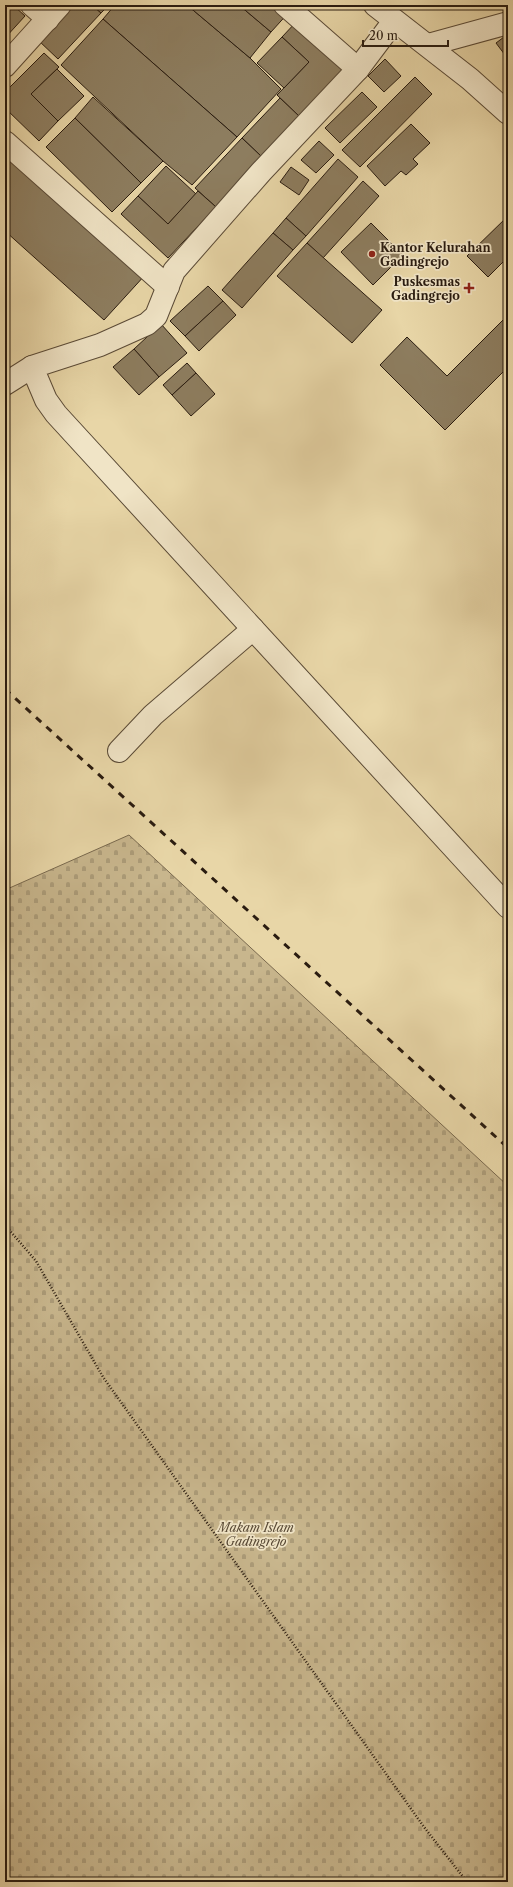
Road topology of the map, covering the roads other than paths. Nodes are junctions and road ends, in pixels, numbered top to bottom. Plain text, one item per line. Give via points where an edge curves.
1 (285, 5) edge
2 (375, 5) edge
3 (47, 10) edge
4 (394, 21) junction
5 (508, 23) edge
6 (428, 46) junction
7 (5, 66) edge
8 (358, 70) junction
9 (508, 113) edge
10 (5, 142) edge
11 (168, 287) junction
12 (32, 367) junction
13 (5, 384) edge
14 (253, 629) junction
15 (119, 751) dead end
16 (508, 907) edge

1 - 8 street
2 - 4 street
3 - 7 street
4 - 6 street
4 - 8 street
5 - 6 street
6 - 9 street
8 - 11 street via 261,172 174,271
10 - 11 street
11 - 12 street via 156,316 147,324 100,345
12 - 13 street
12 - 14 street via 46,400 56,414
14 - 15 street via 153,715
14 - 16 street

